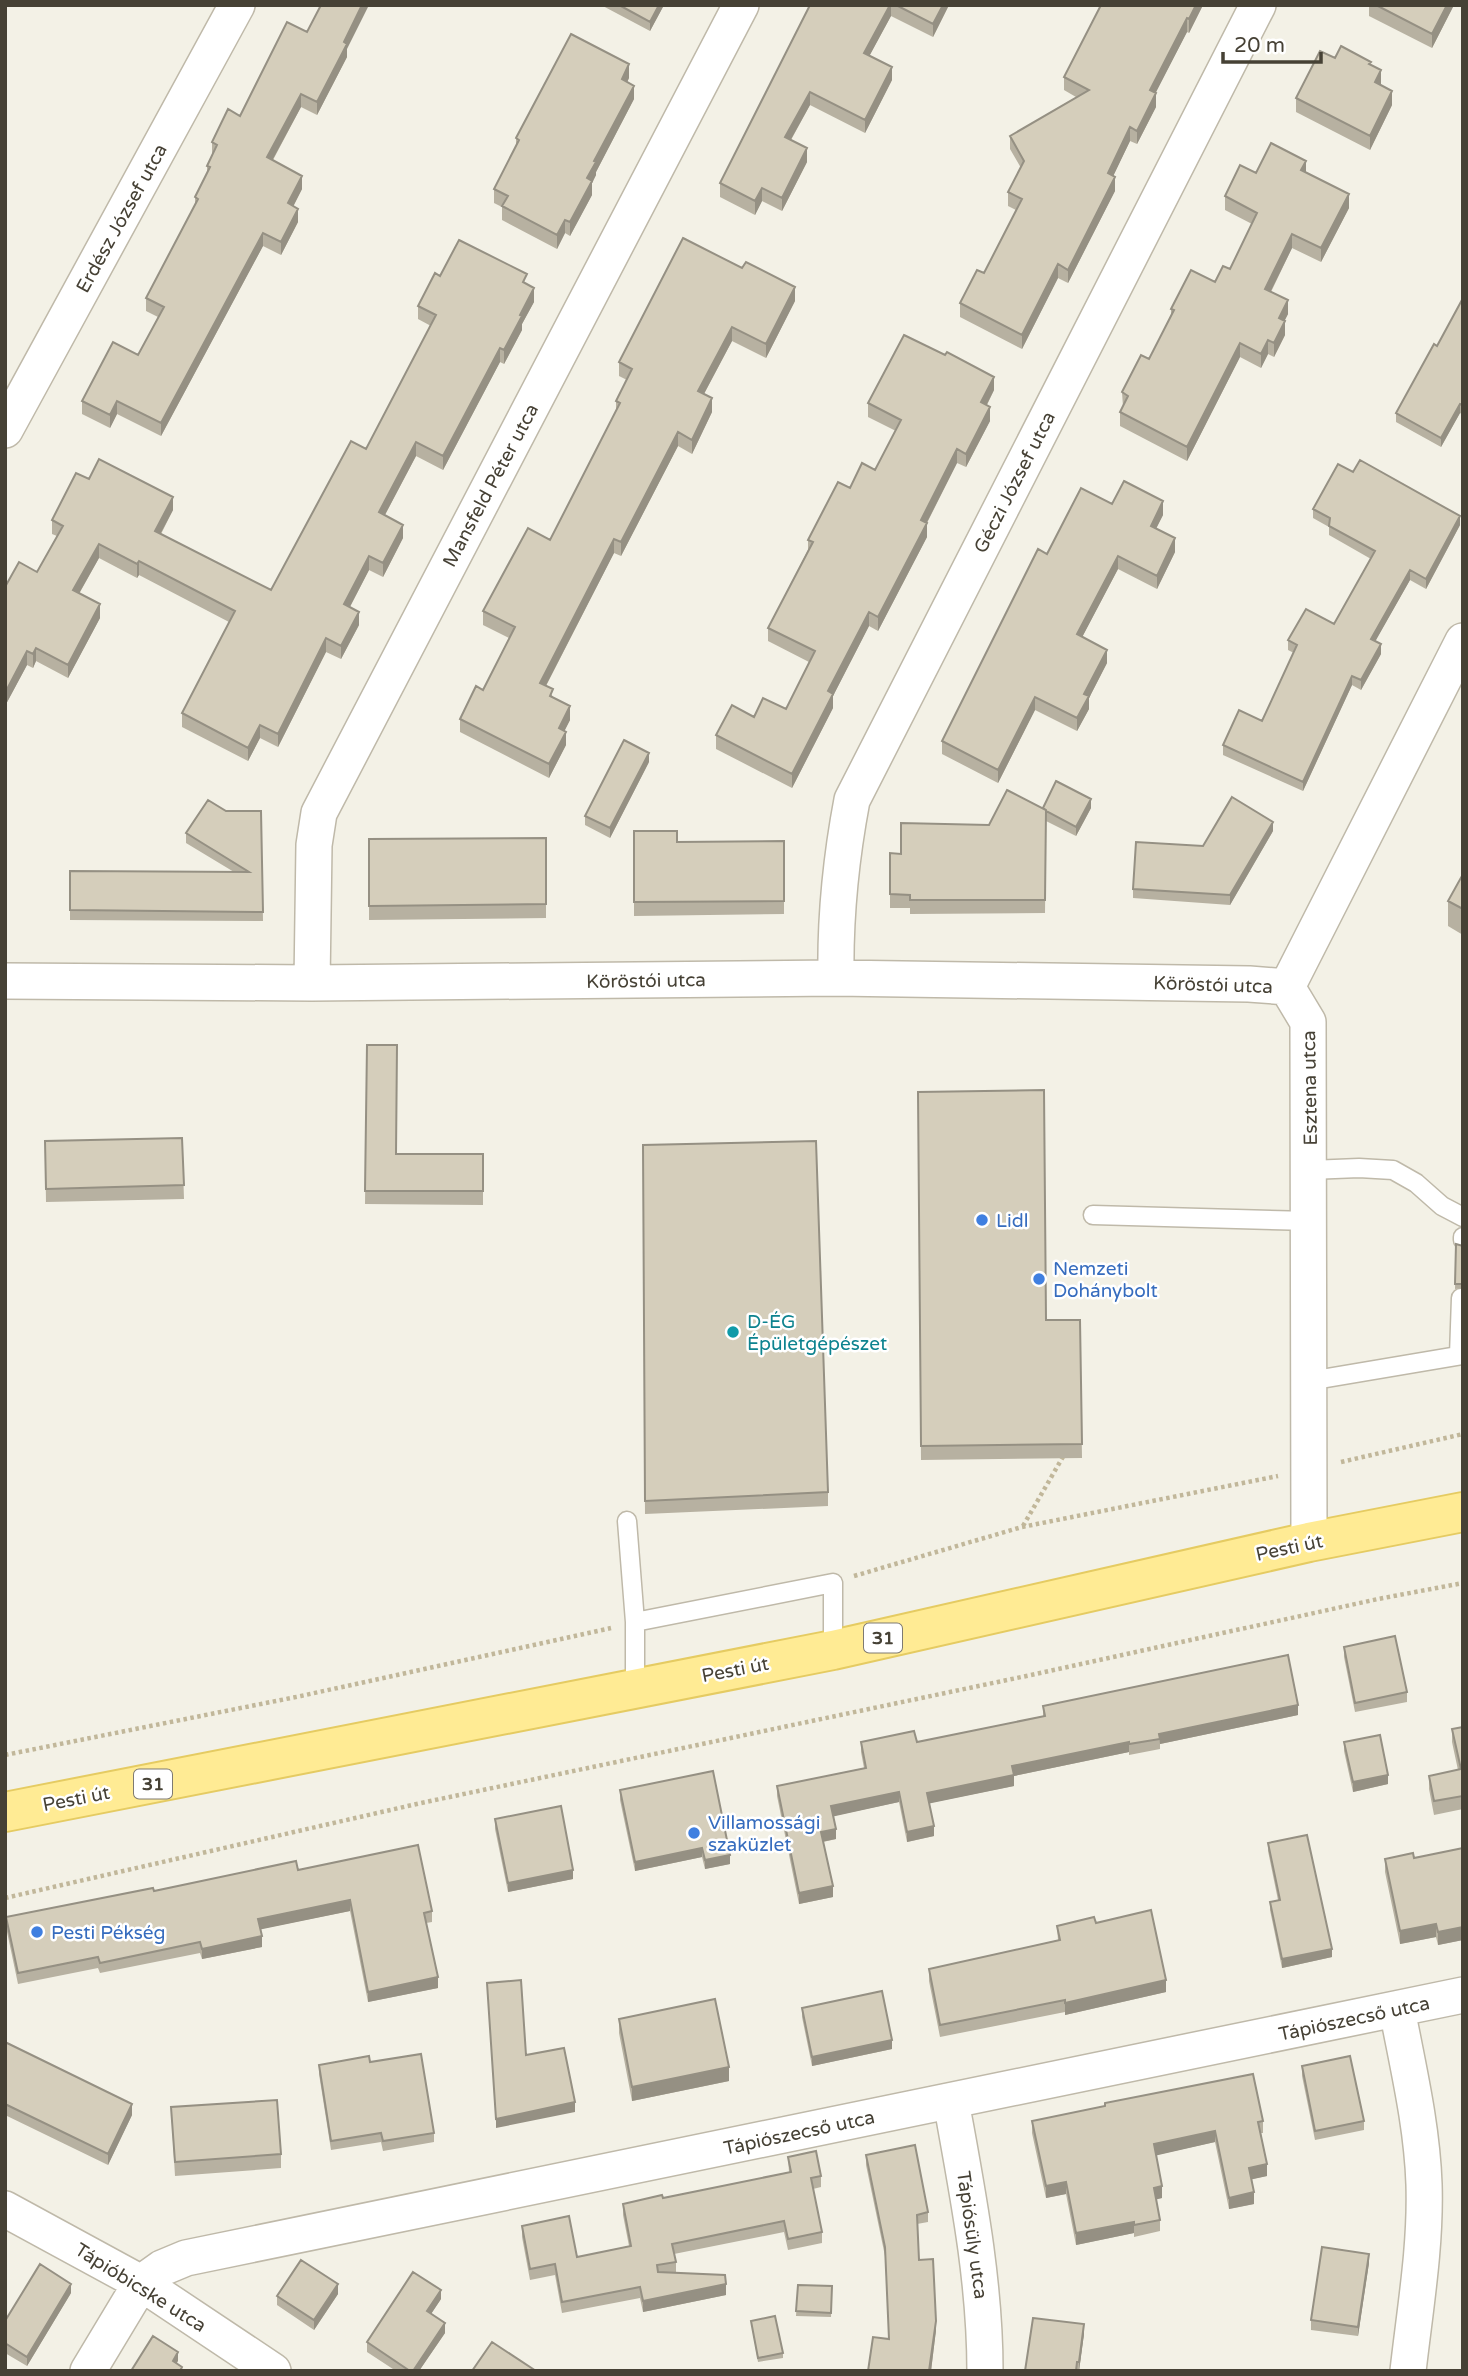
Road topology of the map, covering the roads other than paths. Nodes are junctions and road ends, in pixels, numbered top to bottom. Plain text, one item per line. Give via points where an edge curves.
1 (237, 5) edge
2 (741, 5) edge
3 (1258, 5) edge
4 (5, 430) edge
5 (1463, 641) edge
6 (836, 978) junction
7 (5, 981) edge
8 (312, 983) junction
9 (1287, 987) junction
10 (1310, 1170) junction
11 (1093, 1215) dead end
12 (1463, 1216) edge
13 (1310, 1221) junction
14 (1461, 1298) edge
15 (1461, 1355) edge
16 (1309, 1381) junction
17 (1463, 1513) edge
18 (627, 1521) dead end
19 (1310, 1542) junction
20 (635, 1622) junction
21 (834, 1650) junction
22 (635, 1688) junction
23 (5, 1812) edge
24 (1463, 1995) edge
25 (1397, 2009) junction
26 (951, 2101) junction
27 (5, 2209) edge
28 (141, 2283) junction
29 (88, 2371) edge
30 (273, 2371) edge
31 (985, 2371) edge
32 (1408, 2371) edge

1 - 4 street, Erdész József utca
2 - 8 street, Mansfeld Péter utca via 319,813 314,845
3 - 6 street, Géczi József utca via 852,800 844,843
5 - 9 street
6 - 8 street, Köröstói utca
6 - 9 street, Köröstói utca
7 - 8 street, Köröstói utca
9 - 10 street, Esztena utca via 1308,1022
10 - 12 lane via 1393,1170
10 - 13 street, Esztena utca
11 - 13 lane
13 - 16 street, Esztena utca
14 - 15 lane
15 - 16 lane
16 - 19 street, Esztena utca
17 - 19 main road, Pesti út / 31
18 - 20 lane
19 - 21 main road, Pesti út / 31
20 - 21 lane via 833,1583
20 - 22 lane
21 - 22 main road, Pesti út / 31
22 - 23 main road, Pesti út / 31
24 - 25 street, Tápiószecső utca
25 - 26 street, Tápiószecső utca
25 - 32 street via 1418,2120 1424,2185
26 - 28 street, Tápiószecső utca via 186,2258
26 - 31 street, Tápiósüly utca via 983,2295
27 - 28 street, Tápióbicske utca
28 - 29 street
28 - 30 street, Tápióbicske utca

